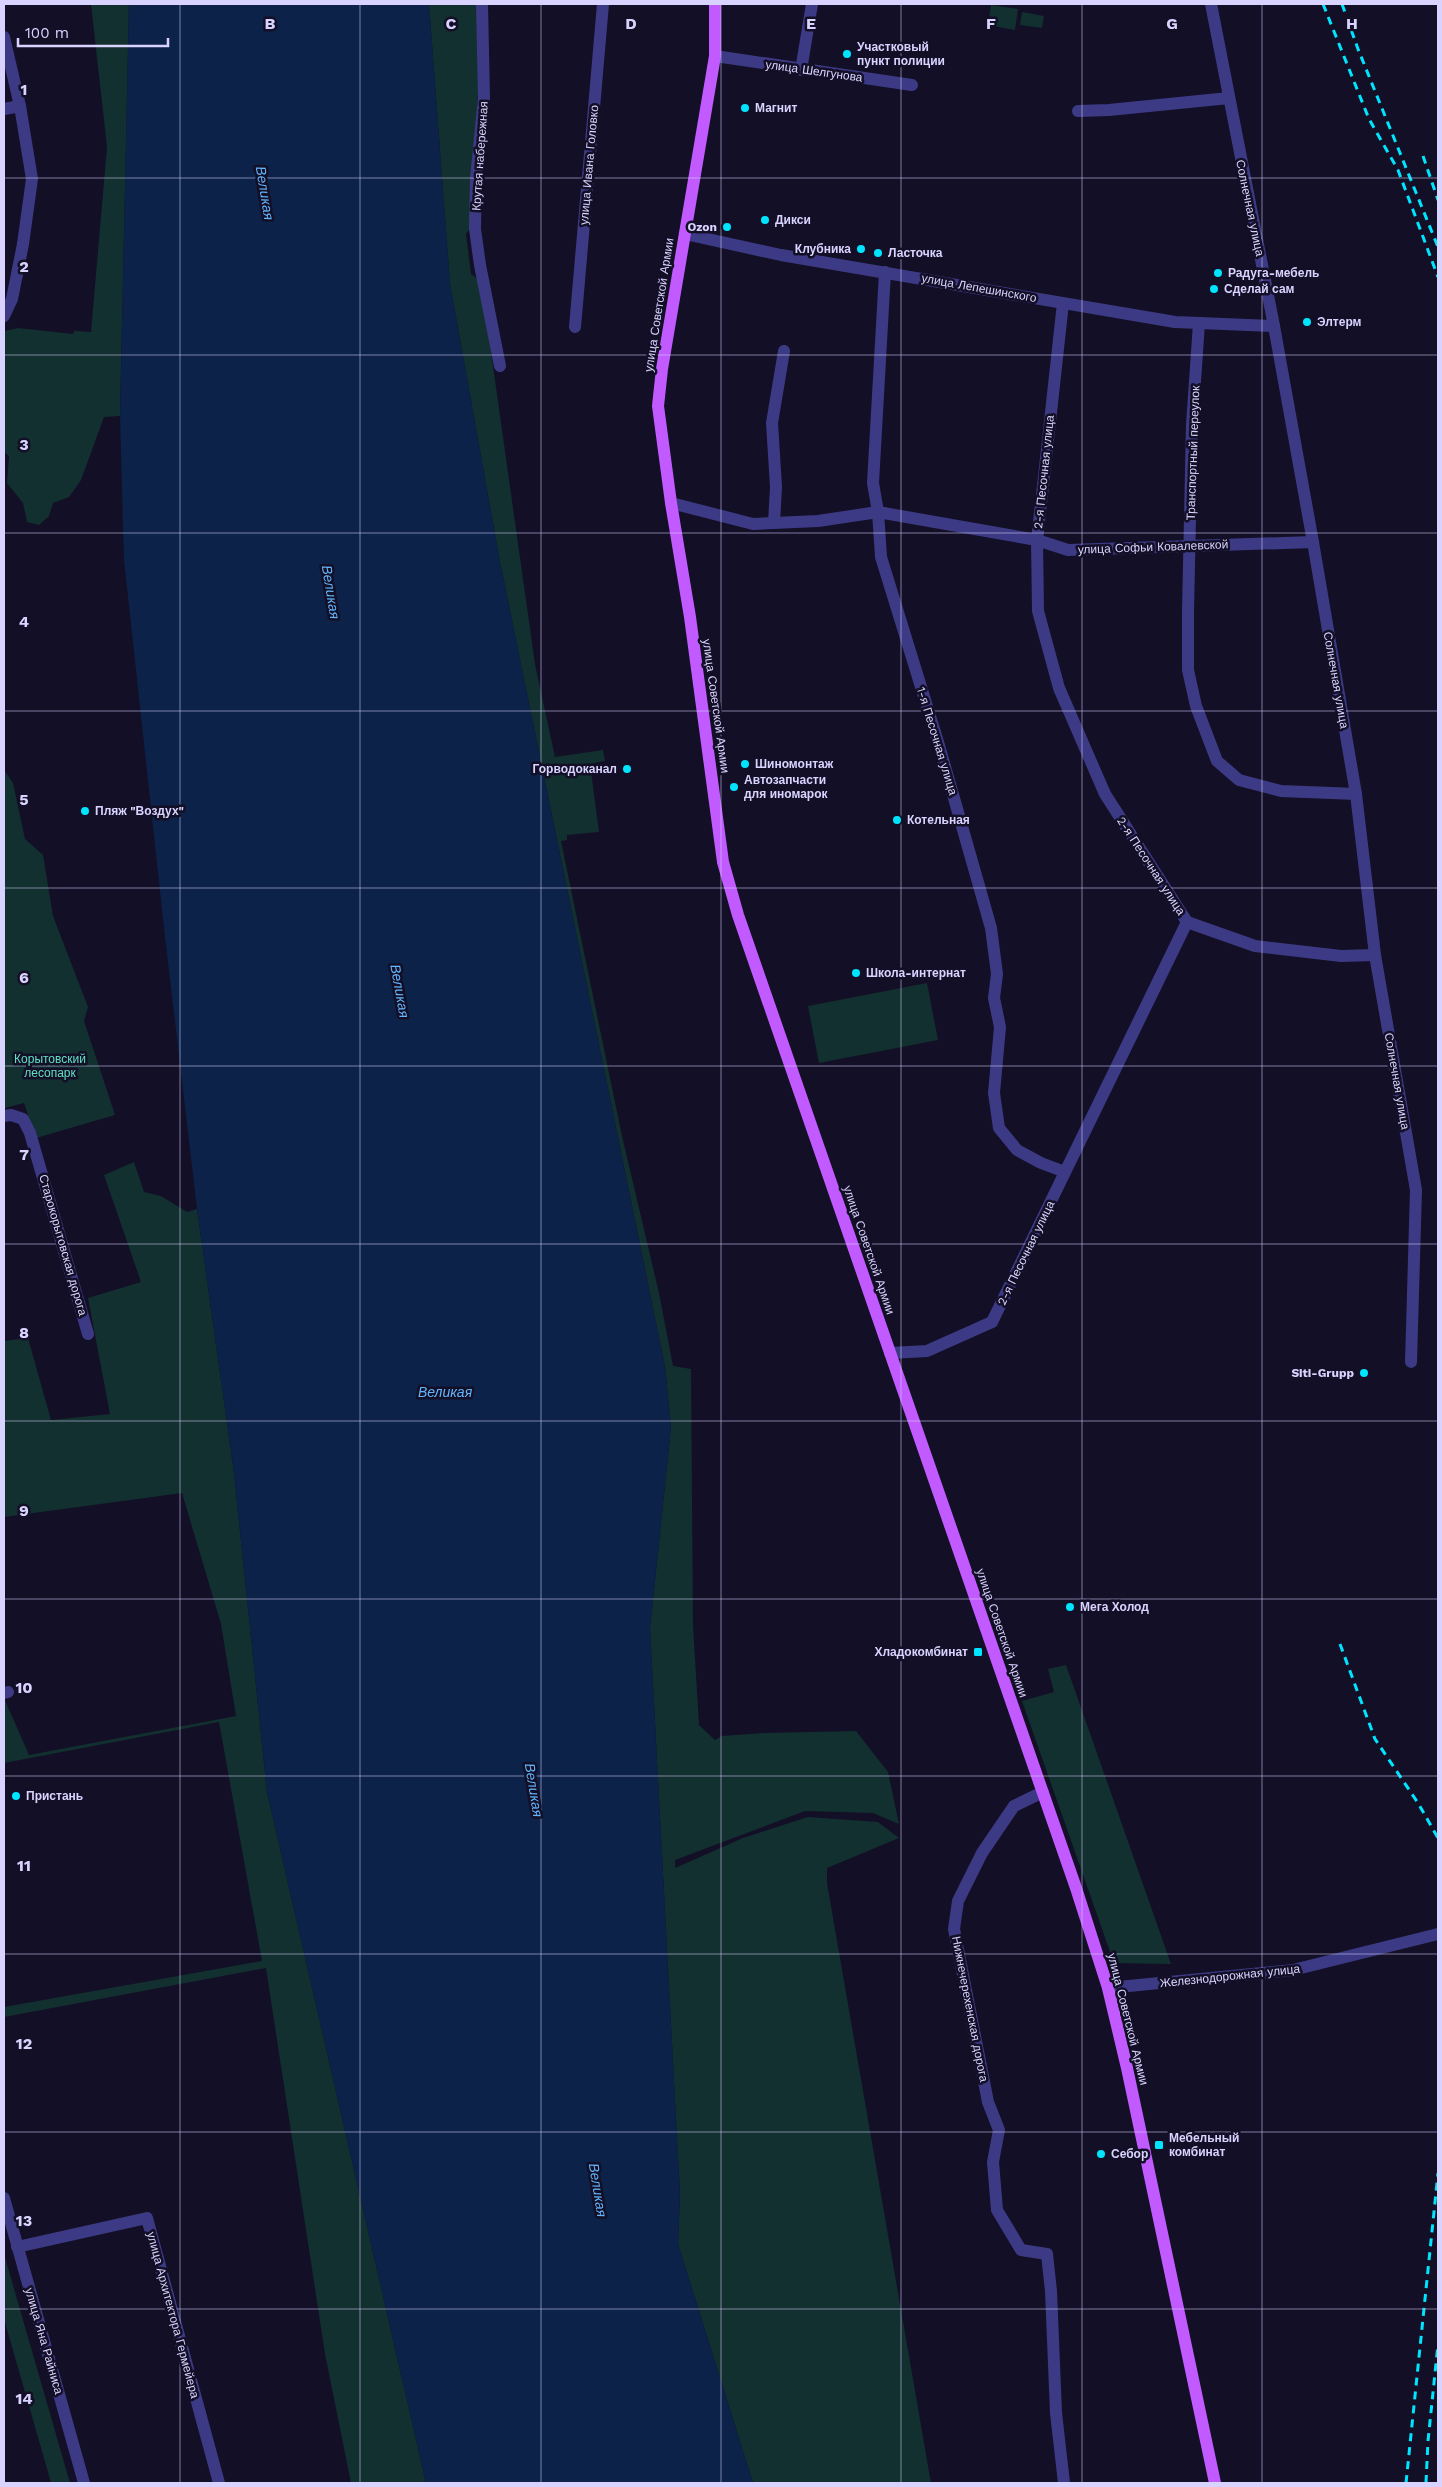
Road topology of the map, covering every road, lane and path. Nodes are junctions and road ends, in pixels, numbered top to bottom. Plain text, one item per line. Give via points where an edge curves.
1 (482, 4) edge
2 (603, 4) edge
3 (715, 4) edge
4 (812, 4) edge
5 (1211, 4) edge
6 (4, 36) edge
7 (715, 56) junction
8 (801, 70) junction
9 (912, 85) dead end
10 (1229, 98) junction
11 (20, 106) junction
12 (4, 109) edge
13 (1078, 111) dead end
14 (685, 234) junction
15 (884, 272) junction
16 (1063, 303) junction
17 (4, 316) edge
18 (1199, 323) junction
19 (1274, 326) junction
20 (575, 327) dead end
21 (784, 351) dead end
22 (500, 366) dead end
23 (671, 503) junction
24 (878, 512) junction
25 (774, 523) junction
26 (1037, 540) junction
27 (1312, 542) junction
28 (1189, 547) junction
29 (1356, 794) junction
30 (1187, 922) junction
31 (1375, 954) junction
32 (4, 1116) edge
33 (1064, 1172) junction
34 (88, 1334) dead end
35 (890, 1353) junction
36 (1410, 1362) dead end
37 (1043, 1792) junction
38 (1438, 1934) edge
39 (1108, 1988) junction
40 (4, 2198) edge
41 (17, 2247) junction
42 (84, 2483) edge
43 (219, 2483) edge
44 (1064, 2483) edge
45 (1216, 2483) edge

1 - 22 street, Крутая набережная via 484,98 475,228
2 - 20 street, улица Ивана Головко
3 - 7 main road, улица Советской Армии
4 - 8 street
5 - 10 street, Солнечная улица
6 - 11 street
7 - 8 street, улица Шелгунова
7 - 14 main road, улица Советской Армии
8 - 9 street, улица Шелгунова
10 - 13 street
10 - 19 street, Солнечная улица
11 - 12 street
11 - 17 street via 32,180 12,299
14 - 15 street, улица Лепешинского via 744,248
14 - 23 main road, улица Советской Армии via 658,406
15 - 16 street, улица Лепешинского
15 - 24 street, 1-я Песочная улица via 873,483
16 - 18 street, улица Лепешинского via 1175,322
16 - 26 street, 2-я Песочная улица
18 - 19 street, улица Лепешинского
18 - 28 street, Транспортный переулок
19 - 27 street, Солнечная улица
21 - 25 street via 772,423 776,487
23 - 25 street, улица Софьи Ковалевской via 754,524
23 - 35 main road, улица Советской Армии via 690,617 722,862
24 - 25 street, улица Софьи Ковалевской via 818,521
24 - 26 street, улица Софьи Ковалевской
24 - 33 street, 1-я Песочная улица via 881,557 991,928 997,974 994,998 1000,1027 994,1093 999,1128 1017,1150
26 - 28 street, улица Софьи Ковалевской via 1068,550
26 - 30 street, 2-я Песочная улица via 1038,611 1059,688 1105,794
27 - 28 street, улица Софьи Ковалевской
27 - 29 street, Солнечная улица
28 - 29 street, Транспортный переулок via 1188,670 1196,706 1218,761 1238,780 1281,791
29 - 31 street, Солнечная улица
30 - 31 street via 1255,946 1340,956
30 - 33 street, 2-я Песочная улица
31 - 36 street, Солнечная улица via 1416,1190
32 - 34 street, Старокорытовская дорога via 23,1119 30,1133
33 - 35 street, 2-я Песочная улица via 992,1322 927,1351
35 - 37 main road, улица Советской Армии
37 - 39 main road, улица Советской Армии
37 - 44 street, Нижнечерехенская дорога via 1014,1806 982,1853 958,1901 954,1928 988,2102 999,2130 993,2162 997,2210 1021,2250 1047,2254 1056,2413
38 - 39 street, Железнодорожная улица via 1294,1970
39 - 45 main road, улица Советской Армии
40 - 41 street, улица Яна Райниса
41 - 42 street, улица Яна Райниса
41 - 43 street, улица Архитектора Гермейера via 147,2218

